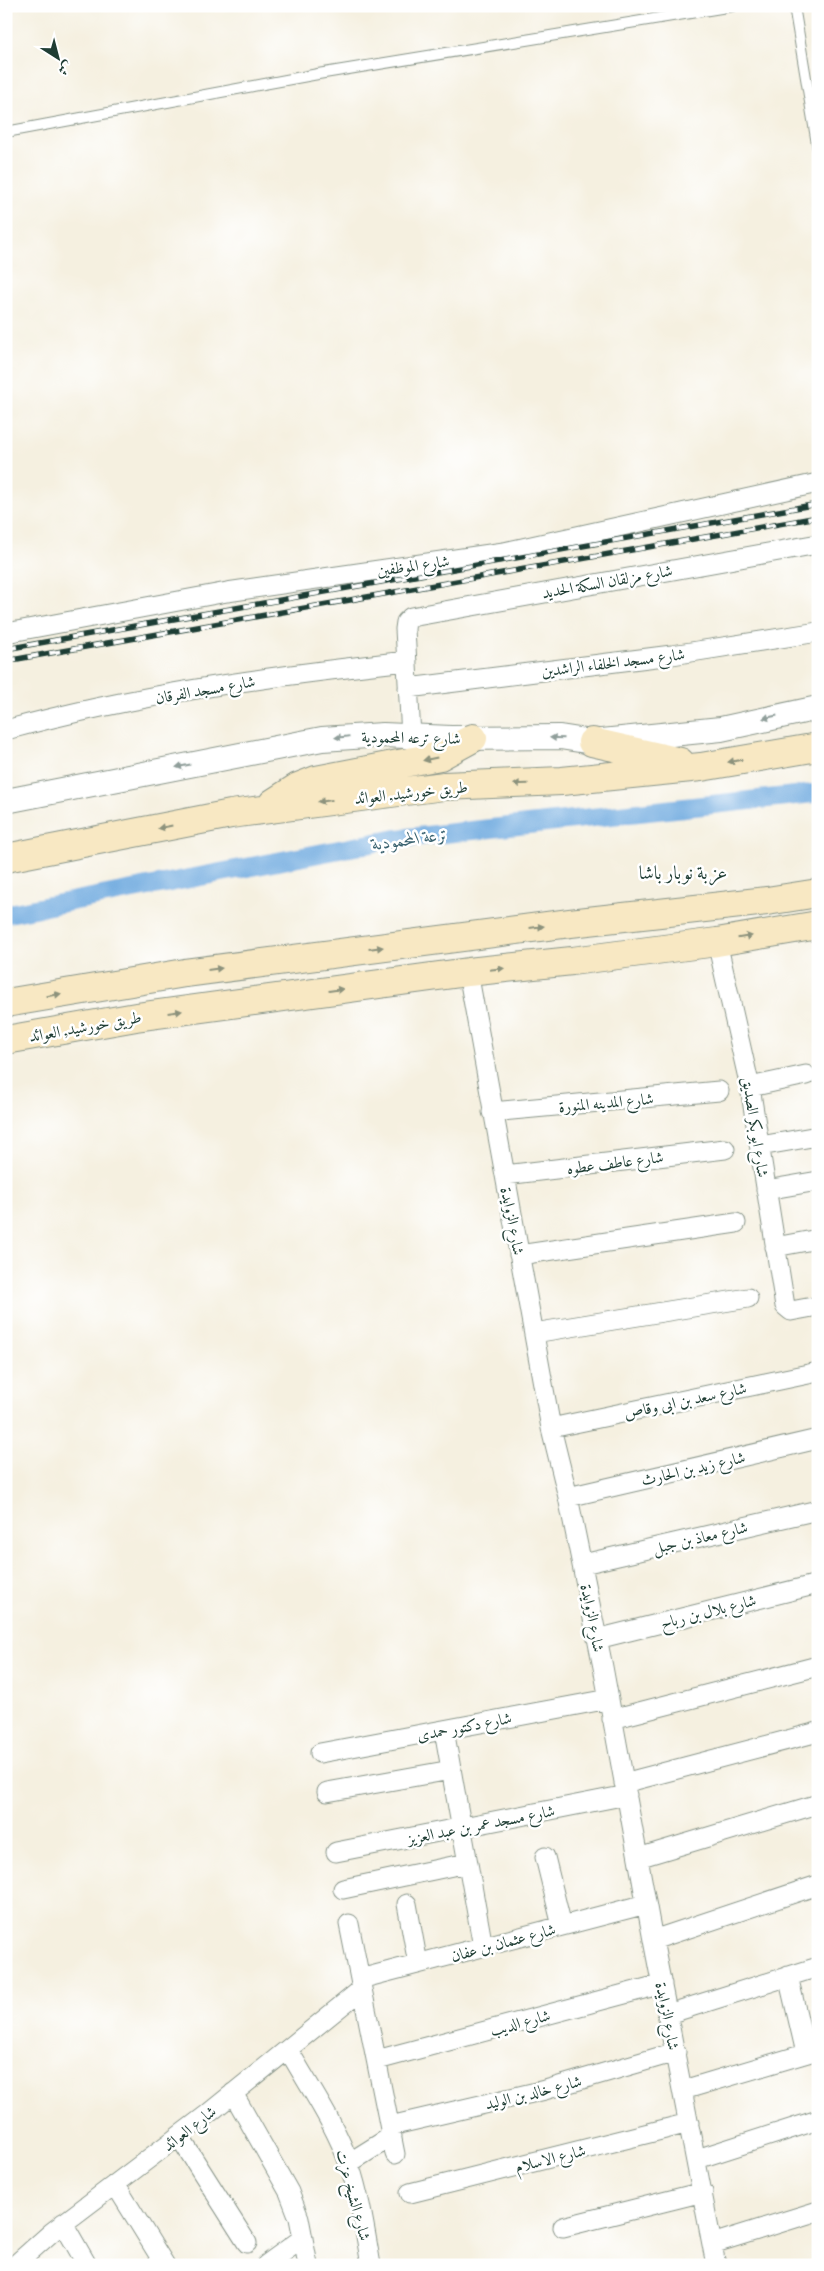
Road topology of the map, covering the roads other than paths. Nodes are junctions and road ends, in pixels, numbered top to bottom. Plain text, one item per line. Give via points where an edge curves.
1 (733, 6) edge
2 (794, 6) edge
3 (6, 132) edge
4 (818, 150) edge
5 (818, 483) edge
6 (818, 544) edge
7 (818, 632) edge
8 (6, 634) edge
9 (407, 661) junction
10 (408, 688) junction
11 (818, 708) edge
12 (6, 730) edge
13 (411, 736) junction
14 (473, 738) junction
15 (592, 742) junction
16 (818, 748) edge
17 (701, 767) junction
18 (6, 801) edge
19 (265, 809) junction
20 (6, 858) edge
21 (818, 893) edge
22 (767, 901) junction
23 (818, 925) edge
24 (718, 942) junction
25 (654, 950) junction
26 (468, 972) junction
27 (6, 1003) edge
28 (6, 1040) edge
29 (806, 1076) dead end
30 (750, 1087) junction
31 (719, 1091) dead end
32 (492, 1112) junction
33 (818, 1136) edge
34 (760, 1146) junction
35 (725, 1149) dead end
36 (504, 1174) junction
37 (818, 1181) edge
38 (766, 1190) junction
39 (736, 1223) dead end
40 (818, 1239) edge
41 (775, 1247) junction
42 (520, 1255) junction
43 (748, 1298) dead end
44 (818, 1306) edge
45 (534, 1333) junction
46 (818, 1372) edge
47 (551, 1428) junction
48 (818, 1439) edge
49 (568, 1497) junction
50 (818, 1510) edge
51 (583, 1564) junction
52 (818, 1584) edge
53 (597, 1639) junction
54 (818, 1666) edge
55 (609, 1699) junction
56 (612, 1718) junction
57 (444, 1730) junction
58 (818, 1732) edge
59 (320, 1753) dead end
60 (451, 1770) junction
61 (625, 1789) junction
62 (327, 1792) dead end
63 (818, 1804) edge
64 (462, 1828) junction
65 (336, 1852) dead end
66 (545, 1857) dead end
67 (638, 1858) junction
68 (467, 1863) junction
69 (818, 1885) edge
70 (343, 1889) dead end
71 (407, 1904) dead end
72 (646, 1904) junction
73 (349, 1924) dead end
74 (562, 1926) junction
75 (653, 1940) junction
76 (483, 1947) junction
77 (418, 1964) junction
78 (818, 1967) edge
79 (788, 1976) junction
80 (361, 1984) junction
81 (662, 1984) junction
82 (668, 2014) junction
83 (288, 2049) junction
84 (676, 2052) junction
85 (812, 2052) edge
86 (378, 2060) junction
87 (683, 2090) junction
88 (234, 2093) junction
89 (818, 2120) edge
90 (689, 2123) junction
91 (179, 2136) junction
92 (393, 2139) junction
93 (697, 2159) junction
94 (349, 2163) junction
95 (115, 2184) junction
96 (703, 2192) junction
97 (410, 2193) dead end
98 (818, 2211) edge
99 (63, 2223) junction
100 (563, 2227) dead end
101 (303, 2238) junction
102 (247, 2243) dead end
103 (712, 2244) junction
104 (714, 2264) edge
105 (15, 2265) edge
106 (87, 2265) edge
107 (165, 2265) edge
108 (266, 2265) edge
109 (308, 2265) edge
110 (371, 2265) edge

1 - 3 lane via 318,74
2 - 4 lane
5 - 8 street, شارع الموظفين via 504,552 227,592
6 - 9 street, شارع مزلقان السكة الحديد via 414,615 408,619 405,629
7 - 10 street, شارع مسجد الخلفاء الراشدين via 672,655
9 - 10 street
9 - 12 street, شارع مسجد الفرقان via 297,673 188,691 72,712
10 - 13 street
11 -> 15 street, شارع ترعه المحمودية via 721,729
13 - 14 street, شارع ترعه المحمودية
13 -> 18 street, شارع ترعه المحمودية via 322,739
15 -> 14 street, شارع ترعه المحمودية via 560,737
14 -> 19 main road via 440,756 316,780 298,787
15 - 17 main road
16 -> 17 main road, طريق خورشيد, العوائد
17 -> 19 main road, طريق خورشيد, العوائد via 562,781 444,786
19 -> 20 main road, طريق خورشيد, العوائد
21 - 22 main road
22 - 25 main road
27 -> 22 main road via 195,972
24 -> 23 main road, طريق خورشيد, العوائد
24 - 25 main road, طريق خورشيد, العوائد
24 - 30 street, شارع ابو بكر الصديق
26 -> 25 main road, طريق خورشيد, العوائد
28 -> 26 main road, طريق خورشيد, العوائد via 136,1017
26 - 32 street, شارع الزوايدة
29 - 30 street
30 - 34 street, شارع ابو بكر الصديق
31 - 32 street, شارع المدينه المنورة
32 - 36 street, شارع الزوايدة
33 - 34 street
34 - 38 street, شارع ابو بكر الصديق
35 - 36 street, شارع عاطف عطوه
36 - 42 street, شارع الزوايدة
37 - 38 street
38 - 41 street, شارع ابو بكر الصديق
39 - 42 street
40 - 41 street
41 - 44 street, شارع ابو بكر الصديق via 785,1306 792,1311
42 - 45 street, شارع الزوايدة
43 - 45 street
45 - 47 street, شارع الزوايدة
46 - 47 street, شارع سعد بن ابى وقاص
47 - 49 street, شارع الزوايدة
48 - 49 street, شارع زيد بن الحارث
49 - 51 street, شارع الزوايدة
50 - 51 street, شارع معاذ بن جبل
51 - 53 street, شارع الزوايدة
52 - 53 street, شارع بلال بن رباح
53 - 55 street, شارع الزوايدة
54 - 56 street
55 - 56 street, شارع الزوايدة
55 - 57 street, شارع دكتور حمدى
56 - 61 street, شارع الزوايدة
57 - 59 street, شارع دكتور حمدى
57 - 60 street
58 - 61 street, شارع مسجد عمر بن عبد العزيز
60 - 62 street
60 - 64 street
61 - 64 street, شارع مسجد عمر بن عبد العزيز
61 - 67 street, شارع الزوايدة
63 - 67 street
64 - 65 street, شارع مسجد عمر بن عبد العزيز
64 - 68 street
66 - 74 street
67 - 72 street, شارع الزوايدة
68 - 70 street
68 - 76 street
69 - 75 street
71 - 77 street
72 - 74 street, شارع عثمان بن عفان
72 - 75 street, شارع الزوايدة
73 - 80 street
74 - 76 street, شارع عثمان بن عفان
75 - 81 street, شارع الزوايدة
76 - 77 street, شارع عثمان بن عفان
77 - 80 street, شارع عثمان بن عفان
78 - 79 street
79 - 82 street
79 - 85 street
80 - 83 street, شارع العوائد
80 - 86 street
81 - 82 street, شارع الزوايدة
81 - 86 street, شارع الديب
82 - 84 street, شارع الزوايدة
83 - 88 street, شارع العوائد
83 - 94 street, شارع الشيخ عزت
84 - 87 street, شارع الزوايدة
84 - 92 street, شارع خالد بن الوليد
85 - 87 street
86 - 92 street
87 - 90 street, شارع الزوايدة
88 - 91 street, شارع العوائد
88 - 101 street via 289,2192
89 - 93 street
90 - 93 street, شارع الزوايدة
90 - 97 street, شارع الاسلام
91 - 95 street, شارع العوائد
91 - 102 street
92 - 94 street, شارع خالد بن الوليد
93 - 96 street, شارع الزوايدة
94 - 110 street, شارع الشيخ عزت
95 - 99 street, شارع العوائد
95 - 107 street
96 - 100 street
96 - 103 street, شارع الزوايدة
98 - 103 street
99 - 105 street, شارع العوائد
99 - 106 street
101 - 108 street
101 - 109 street
103 - 104 street, شارع الزوايدة

